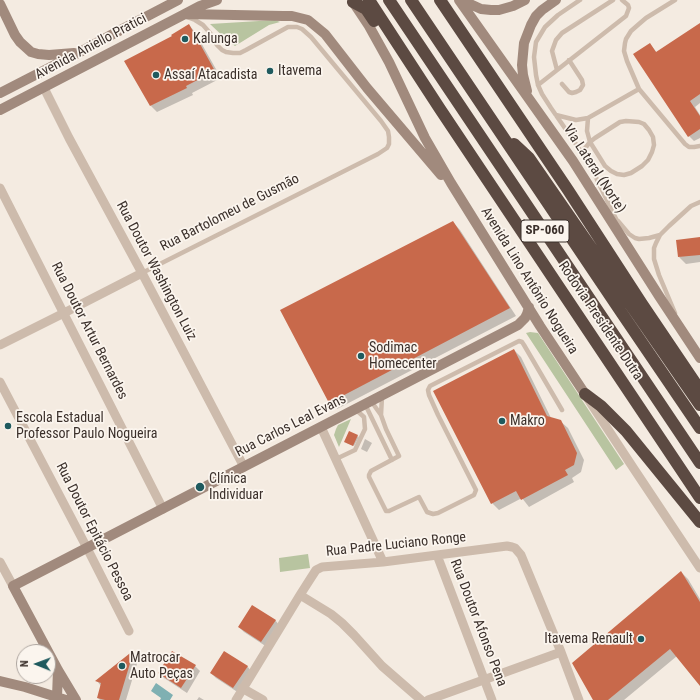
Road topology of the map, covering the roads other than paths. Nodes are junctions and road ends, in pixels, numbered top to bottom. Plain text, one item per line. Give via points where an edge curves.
1 (217, 0) edge
2 (369, 0) edge
3 (389, 0) edge
4 (412, 0) edge
5 (440, 0) edge
6 (459, 0) edge
7 (464, 0) edge
8 (525, 0) edge
9 (556, 0) edge
10 (580, 0) edge
11 (613, 0) edge
12 (622, 0) edge
13 (675, 0) edge
14 (175, 1) edge
15 (352, 1) edge
16 (0, 4) edge
17 (183, 15) junction
18 (82, 51) junction
19 (569, 60) junction
20 (557, 70) junction
21 (538, 84) junction
22 (562, 84) dead end
23 (44, 88) junction
24 (639, 89) junction
25 (0, 93) edge
26 (530, 99) junction
27 (440, 109) junction
28 (0, 110) edge
29 (556, 115) junction
30 (588, 118) junction
31 (499, 130) junction
32 (590, 142) junction
33 (700, 146) edge
34 (582, 152) junction
35 (451, 183) junction
36 (0, 188) edge
37 (700, 202) edge
38 (614, 216) junction
39 (660, 235) junction
40 (142, 273) junction
41 (659, 296) junction
42 (529, 307) junction
43 (64, 313) junction
44 (518, 325) junction
45 (540, 326) junction
46 (688, 339) junction
47 (0, 345) edge
48 (700, 358) edge
49 (0, 382) edge
50 (700, 390) edge
51 (585, 394) junction
52 (382, 395) junction
53 (368, 402) junction
54 (700, 405) edge
55 (356, 409) junction
56 (562, 410) dead end
57 (381, 415) junction
58 (321, 427) junction
59 (700, 428) edge
60 (336, 458) junction
61 (392, 460) junction
62 (700, 463) edge
63 (244, 467) junction
64 (700, 498) edge
65 (163, 508) junction
66 (700, 522) edge
67 (87, 548) junction
68 (437, 555) junction
69 (0, 562) edge
70 (383, 562) junction
71 (700, 568) edge
72 (13, 586) junction
73 (300, 594) junction
74 (129, 631) dead end
75 (561, 652) junction
76 (58, 670) junction
77 (484, 679) junction
78 (0, 681) edge
79 (242, 688) junction
80 (62, 699) edge
81 (76, 700) edge
82 (236, 700) edge
83 (263, 700) edge
84 (421, 700) edge
85 (428, 700) edge
86 (492, 700) edge
87 (579, 700) edge

1 - 17 main road, Avenida Aniello Pratici
2 - 27 highway, Rodovia Presidente Dutra / SP-060
3 - 62 highway, Rodovia Presidente Dutra / SP-060
4 - 31 highway, Rodovia Presidente Dutra / SP-060
5 - 50 highway, SP-060
6 - 26 main road, Via Lateral (Norte)
7 - 8 main road via 481,9 499,10
9 - 26 main road via 536,16 524,43 523,75
10 - 21 lane via 545,27 536,42 534,57
11 - 20 lane via 562,33 556,40 552,51
12 - 19 lane via 629,8 626,16
13 - 24 lane via 646,18 626,39 624,51
14 - 18 main road, Avenida Aniello Pratici
15 - 27 highway via 366,9 423,94
15 - 35 main road, Avenida Lino Antônio Nogueira via 389,62 425,138
16 - 18 main road via 15,35 31,52 49,55
17 - 23 main road, Avenida Aniello Pratici
17 - 35 main road via 292,16 308,20 325,34 372,94 433,166
17 - 40 lane, Rua Bartolomeu de Gusmão via 206,28 222,50 233,53 240,53 288,27 302,29 386,128 389,144 378,154
18 - 25 main road, Avenida Aniello Pratici
19 - 20 lane
19 - 22 lane via 583,85 580,90 572,93
20 - 21 lane
21 - 29 lane
23 - 28 main road, Avenida Aniello Pratici
23 - 40 street, Rua Doutor Washington Luiz
24 - 30 lane
24 - 33 lane via 684,144
26 - 41 main road, Via Lateral (Norte) via 573,161
27 - 64 highway, Rodovia Presidente Dutra / SP-060
29 - 30 lane via 576,120
29 - 34 lane
30 - 32 lane via 587,131
31 - 54 highway via 529,158
31 - 59 highway, Rodovia Presidente Dutra / SP-060
32 - 32 lane via 620,122 632,120 644,124 653,137 654,145 648,160 637,170 624,175 610,171
32 - 34 lane
34 - 38 lane
35 - 42 main road, Avenida Lino Antônio Nogueira
36 - 43 street, Rua Doutor Artur Bernardes
37 - 39 lane via 691,206
38 - 39 lane via 625,230 636,238
38 - 41 lane
39 - 46 lane via 654,248 656,268
40 - 43 street, Rua Bartolomeu de Gusmão
40 - 63 street, Rua Doutor Washington Luiz
41 - 46 main road, Via Lateral (Norte)
42 - 44 main road via 525,318
42 - 45 main road, Avenida Lino Antônio Nogueira
43 - 47 street, Rua Bartolomeu de Gusmão
43 - 65 street, Rua Doutor Artur Bernardes
44 - 45 main road, Rua Carlos Leal Evans via 528,323
44 - 52 main road, Rua Carlos Leal Evans
45 - 51 main road, Avenida Lino Antônio Nogueira
46 - 48 main road, Via Lateral (Norte)
49 - 67 street, Rua Doutor Epitácio Pessoa
51 - 66 highway via 626,431
51 - 71 street, Avenida Lino Antônio Nogueira
52 - 53 main road, Rua Carlos Leal Evans
52 - 57 lane
53 - 55 main road, Rua Carlos Leal Evans
53 - 57 lane
53 - 61 lane
55 - 58 main road, Rua Carlos Leal Evans
55 - 60 lane via 364,417 365,429 355,450
56 - 61 lane via 524,345 518,341 430,386 428,390 476,490 474,494 433,514 426,510 419,497 386,511 369,475 371,471
57 - 61 lane via 399,456
58 - 60 street
58 - 63 main road, Rua Carlos Leal Evans
60 - 70 street
63 - 65 main road, Rua Carlos Leal Evans
65 - 67 main road, Rua Carlos Leal Evans
67 - 72 main road, Rua Carlos Leal Evans
67 - 74 street, Rua Doutor Epitácio Pessoa
68 - 70 street, Rua Padre Luciano Ronge
68 - 75 street, Rua Padre Luciano Ronge via 500,547 512,547 517,550
68 - 77 street, Rua Doutor Afonso Pena
69 - 72 street
70 - 73 street, Rua Padre Luciano Ronge via 320,568
72 - 76 main road
73 - 79 street, Rua Padre Luciano Ronge
73 - 84 street via 342,623 382,666
75 - 77 street
75 - 87 street
76 - 80 main road
76 - 81 main road
77 - 85 street
77 - 86 street, Rua Doutor Afonso Pena
78 - 80 main road
79 - 82 street, Rua Padre Luciano Ronge
79 - 83 street

